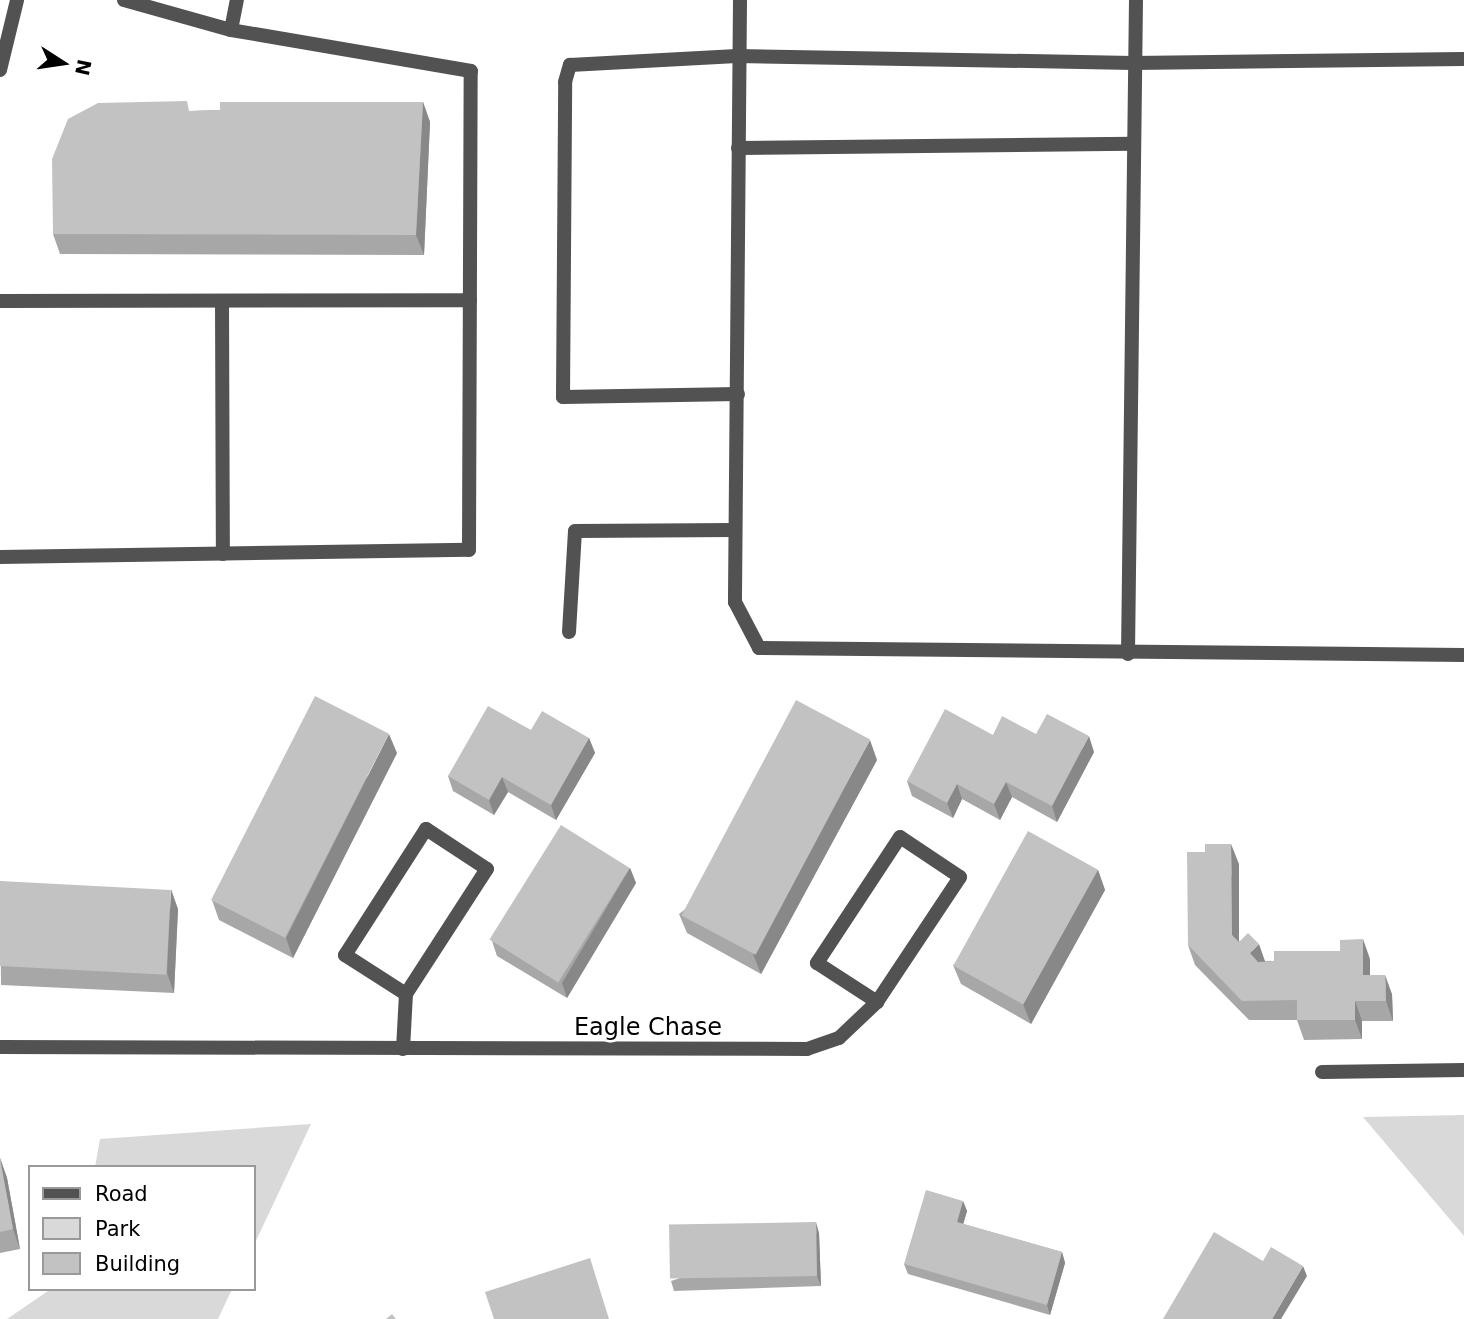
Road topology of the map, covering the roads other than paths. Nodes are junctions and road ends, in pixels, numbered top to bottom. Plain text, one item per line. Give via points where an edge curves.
1 (17, 0) edge
2 (124, 0) edge
3 (237, 0) edge
4 (740, 0) edge
5 (1136, 0) edge
6 (231, 30) junction
7 (737, 56) junction
8 (1464, 59) edge
9 (1133, 63) junction
10 (0, 70) edge
11 (1132, 144) junction
12 (738, 148) junction
13 (470, 300) junction
14 (222, 301) junction
15 (0, 302) edge
16 (738, 394) junction
17 (735, 530) junction
18 (223, 554) junction
19 (0, 557) edge
20 (569, 632) dead end
21 (1128, 654) junction
22 (1464, 656) edge
23 (406, 994) junction
24 (877, 1002) junction
25 (0, 1047) edge
26 (404, 1049) junction
27 (1464, 1070) edge
28 (1322, 1072) dead end

1 - 10 street
2 - 6 street
3 - 6 street
4 - 7 street
5 - 9 street
6 - 13 street via 471,71
7 - 9 street
7 - 12 street
7 - 16 street via 570,65 565,82 563,397
8 - 9 street
9 - 11 street
11 - 12 street
11 - 21 street
12 - 16 street
13 - 14 street
13 - 18 street via 469,550
14 - 15 street
14 - 18 street
16 - 17 street
17 - 20 street via 575,531
17 - 21 street via 734,602 759,648
18 - 19 street
21 - 22 street
23 - 23 street via 487,869 426,830 345,955
23 - 26 street
24 - 24 street, Eagle Chase via 960,877 900,837 817,963
24 - 26 street, Eagle Chase via 839,1038 807,1049
25 - 26 street, Eagle Chase
27 - 28 street

